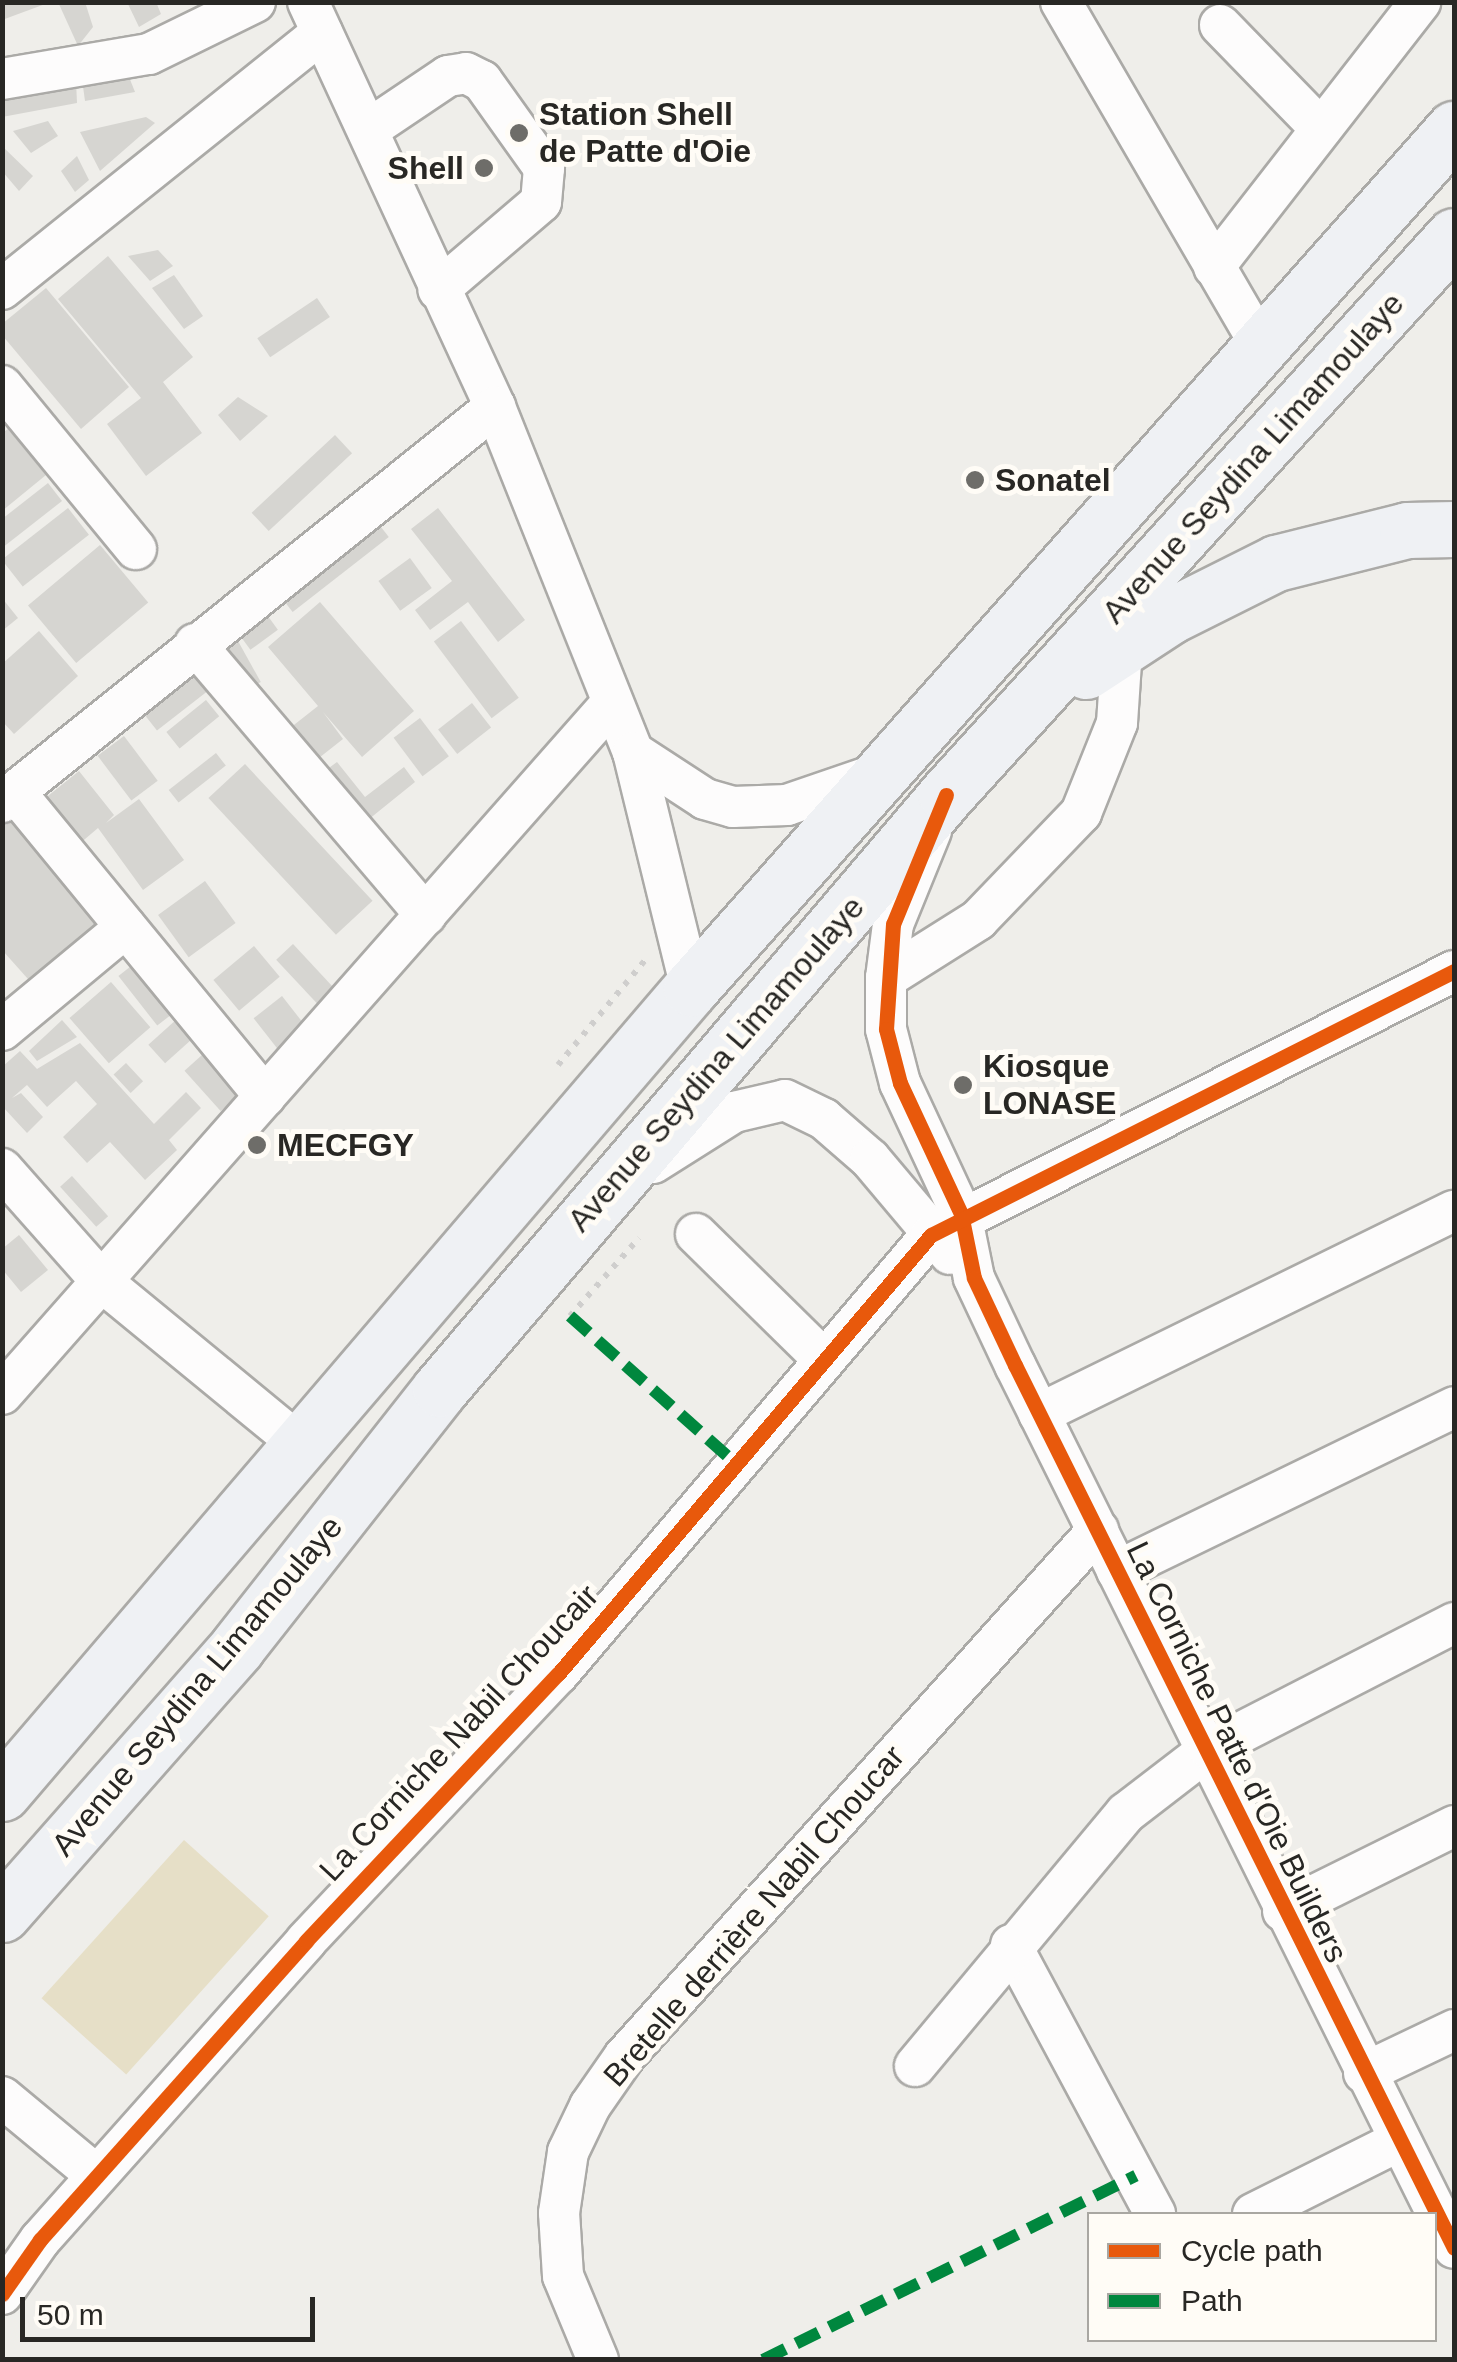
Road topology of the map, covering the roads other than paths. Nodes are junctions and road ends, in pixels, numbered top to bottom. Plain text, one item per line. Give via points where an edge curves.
1 (255, 2) edge
2 (1061, 2) edge
3 (1418, 3) edge
4 (315, 18) edge
5 (1220, 25) dead end
6 (2, 79) edge
7 (369, 129) junction
8 (1321, 129) junction
9 (1454, 129) edge
10 (1454, 236) edge
11 (1214, 267) junction
12 (2, 289) edge
13 (438, 290) junction
14 (1260, 344) junction
15 (2, 386) edge
16 (495, 407) junction
17 (1454, 529) edge
18 (136, 549) dead end
19 (195, 644) junction
20 (1122, 648) junction
21 (610, 705) junction
22 (1024, 710) junction
23 (632, 752) junction
24 (880, 773) junction
25 (946, 795) junction
26 (9, 797) edge
27 (426, 914) junction
28 (126, 927) junction
29 (1454, 971) edge
30 (886, 978) junction
31 (691, 988) junction
32 (2, 1030) edge
33 (265, 1096) junction
34 (2, 1169) edge
35 (1454, 1211) edge
36 (586, 1215) junction
37 (946, 1224) junction
38 (696, 1234) dead end
39 (100, 1281) junction
40 (823, 1359) junction
41 (2, 1394) edge
42 (1454, 1407) edge
43 (1039, 1414) junction
44 (298, 1443) junction
45 (1098, 1530) junction
46 (1117, 1571) junction
47 (1454, 1623) edge
48 (1209, 1749) junction
49 (2, 1793) edge
50 (1454, 1826) edge
51 (1282, 1912) junction
52 (2, 1914) edge
53 (1012, 1946) junction
54 (1454, 2030) edge
55 (915, 2066) dead end
56 (1364, 2073) junction
57 (2, 2097) edge
58 (1399, 2142) junction
59 (96, 2175) junction
60 (1154, 2212) edge
61 (1257, 2212) edge
62 (1435, 2212) edge
63 (1437, 2215) edge
64 (1454, 2248) edge
65 (2, 2294) edge
66 (598, 2360) edge

1 - 6 street via 149,54
2 - 11 street
3 - 8 street
4 - 7 street
4 - 12 street
5 - 8 street
7 - 13 street
7 - 13 street via 448,76 466,73 482,81 544,168 541,202
8 - 11 street
9 - 14 highway, Avenue Seydina Limamoulaye
10 - 22 highway, Avenue Seydina Limamoulaye
11 - 14 street
13 - 16 street
14 - 24 highway, Avenue Seydina Limamoulaye
15 - 18 street
16 - 19 street
16 - 21 street
17 - 20 highway via 1407,530 1276,563
19 - 26 street
19 - 27 street
20 - 22 highway
20 - 30 street via 1116,723 1081,813 978,920
21 - 23 street
21 - 27 street
22 - 25 highway, Avenue Seydina Limamoulaye
23 - 24 street via 706,799 733,806 787,805
23 - 31 street
24 - 31 highway, Avenue Seydina Limamoulaye
25 - 30 street via 893,924
25 - 36 highway, Avenue Seydina Limamoulaye
26 - 28 street
27 - 33 street
28 - 32 street
28 - 33 street
29 - 37 street
30 - 37 street via 886,1029
31 - 44 highway, Avenue Seydina Limamoulaye
33 - 39 street
34 - 39 street
35 - 43 street
36 - 37 street via 686,1137 734,1112 786,1100 824,1119
36 - 52 highway, Avenue Seydina Limamoulaye via 237,1647
37 - 40 street, La Corniche Nabil Choucair
37 - 43 street, La Corniche Patte d'Oie Builders
38 - 40 street
39 - 41 street
39 - 44 street
40 - 59 street, La Corniche Nabil Choucair via 558,1674
42 - 46 street
43 - 45 street, La Corniche Patte d'Oie Builders
44 - 49 highway, Avenue Seydina Limamoulaye
45 - 46 street, La Corniche Patte d'Oie Builders
45 - 66 street, Bretelle derrière Nabil Choucar via 624,2057 590,2106 568,2152 559,2213 563,2276
46 - 48 street, La Corniche Patte d'Oie Builders
47 - 48 street
48 - 51 street, La Corniche Patte d'Oie Builders
48 - 53 street via 1126,1813
50 - 51 street
51 - 56 street, La Corniche Patte d'Oie Builders
53 - 55 street
53 - 60 street
54 - 56 street
56 - 58 street, La Corniche Patte d'Oie Builders
57 - 59 street
58 - 61 street
58 - 62 street, La Corniche Patte d'Oie Builders
59 - 65 street, La Corniche Nabil Choucair
63 - 64 street, La Corniche Patte d'Oie Builders

